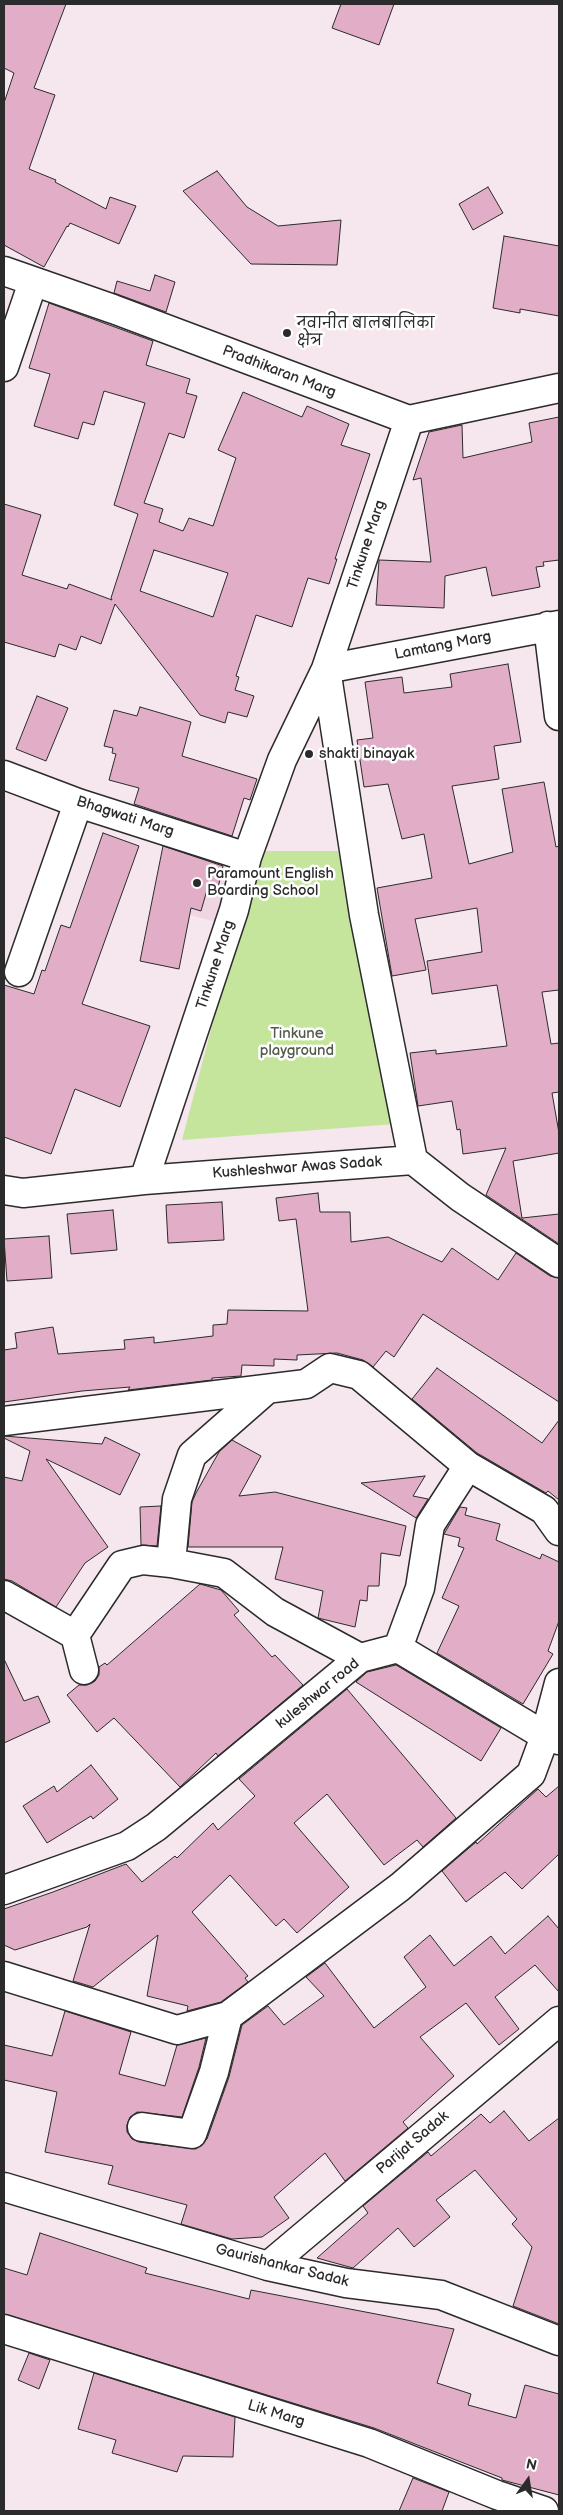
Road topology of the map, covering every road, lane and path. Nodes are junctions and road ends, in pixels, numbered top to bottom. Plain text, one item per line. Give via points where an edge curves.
1 (4, 271) edge
2 (33, 282) junction
3 (4, 367) edge
4 (559, 388) edge
5 (408, 420) junction
6 (553, 625) edge
7 (326, 669) junction
8 (559, 716) edge
9 (4, 775) edge
10 (78, 803) junction
11 (247, 857) junction
12 (18, 972) dead end
13 (413, 1160) junction
14 (144, 1180) junction
15 (4, 1190) edge
16 (559, 1263) edge
17 (265, 1391) junction
18 (4, 1421) edge
19 (468, 1466) junction
20 (559, 1531) edge
21 (171, 1563) junction
22 (4, 1595) edge
23 (75, 1635) junction
24 (398, 1648) junction
25 (360, 1658) junction
26 (84, 1670) dead end
27 (559, 1682) edge
28 (552, 1738) edge
29 (4, 1890) edge
30 (6, 1978) edge
31 (228, 2016) junction
32 (559, 2022) edge
33 (142, 2127) dead end
34 (4, 2187) edge
35 (268, 2266) junction
36 (4, 2328) edge
37 (559, 2341) edge
38 (544, 2511) edge

1 - 2 street, Pradhikaran Marg
2 - 3 street
2 - 5 street, Pradhikaran Marg
4 - 5 street
5 - 7 street, Tinkune Marg
6 - 7 street, Lamtang Marg
6 - 8 street
7 - 11 street, Tinkune Marg via 282,760
7 - 13 street, Tinkune Marg via 364,915
9 - 10 street, Bhagwati Marg
10 - 11 street, Bhagwati Marg
10 - 12 street
11 - 14 street, Tinkune Marg via 234,910
13 - 14 street, Kushleshwar Awas Sadak
13 - 16 street via 460,1198
14 - 15 street, Kushleshwar Awas Sadak via 23,1193
17 - 18 street
17 - 19 street via 306,1384 330,1368 359,1375
17 - 21 street via 192,1455 177,1499
19 - 20 street via 544,1510
19 - 24 street via 430,1525 420,1588
21 - 23 street via 143,1560 122,1565
21 - 25 street via 224,1572 275,1612
22 - 23 street
23 - 26 street
24 - 25 street, kuleshwar road
24 - 28 street
25 - 29 street, kuleshwar road via 156,1827 126,1846
27 - 28 street
28 - 31 street via 531,1774 400,1887
30 - 31 street via 177,2030
31 - 33 street via 214,2072 192,2134
32 - 35 street, Parijat Sadak
34 - 35 street, Gaurishankar Sadak
35 - 37 street, Gaurishankar Sadak via 346,2283 441,2295
36 - 38 street, Lik Marg via 369,2443

